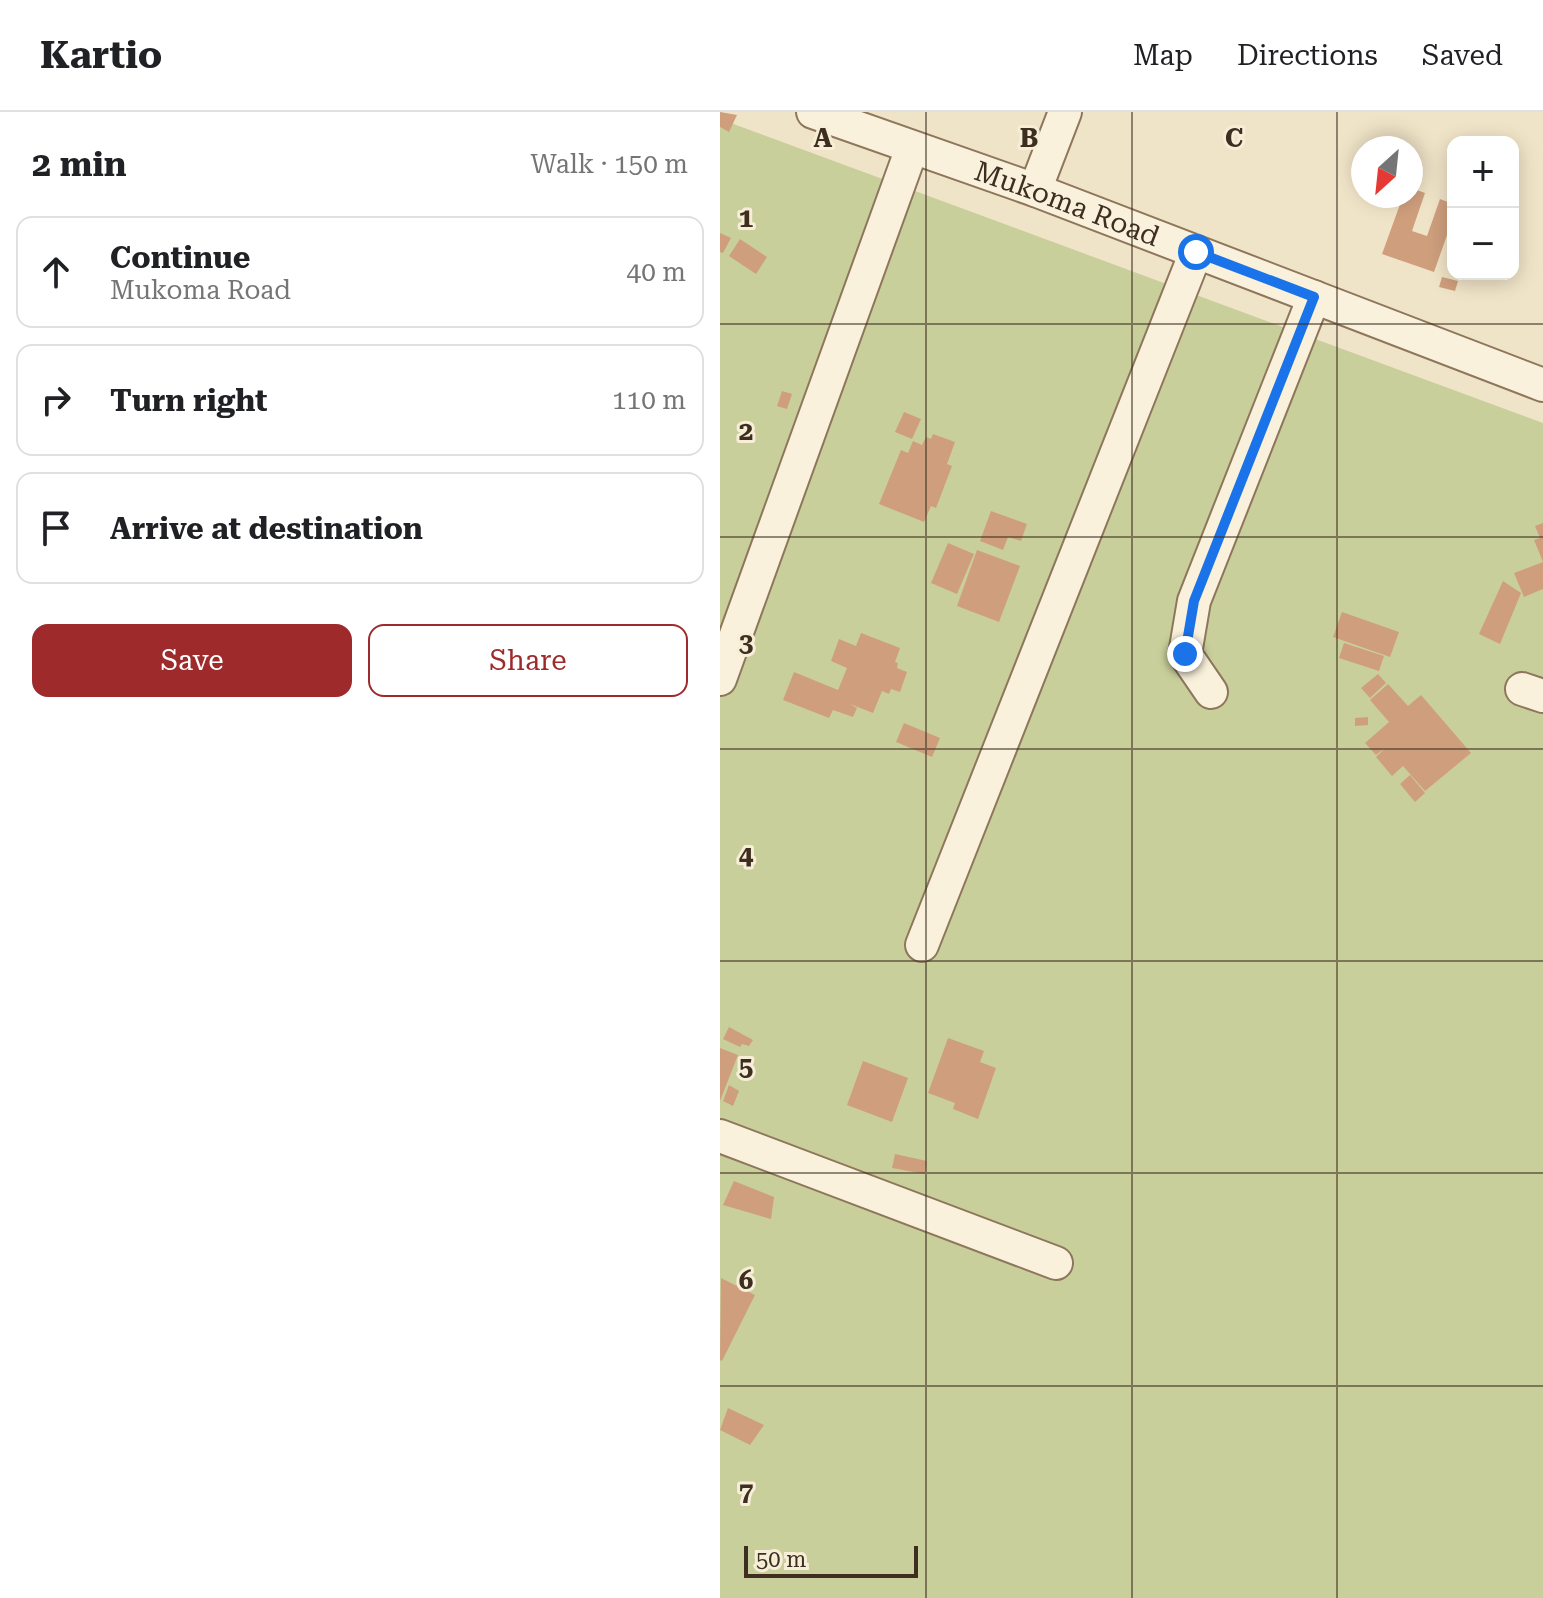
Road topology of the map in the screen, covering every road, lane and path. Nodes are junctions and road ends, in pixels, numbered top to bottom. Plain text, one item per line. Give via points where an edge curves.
1 (813, 112) edge
2 (1065, 112) edge
3 (912, 148) junction
4 (1035, 190) junction
5 (1196, 252) junction
6 (1314, 297) junction
7 (1543, 385) edge
8 (720, 679) edge
9 (1211, 692) dead end
10 (922, 945) dead end
11 (720, 1136) edge
12 (1056, 1263) dead end

1 - 3 street, Mukoma Road
2 - 4 street
3 - 4 street, Mukoma Road
3 - 8 street
4 - 5 street, Mukoma Road
5 - 6 street, Mukoma Road
5 - 10 street
6 - 7 street, Mukoma Road
6 - 9 street via 1194,601 1185,654
11 - 12 street

